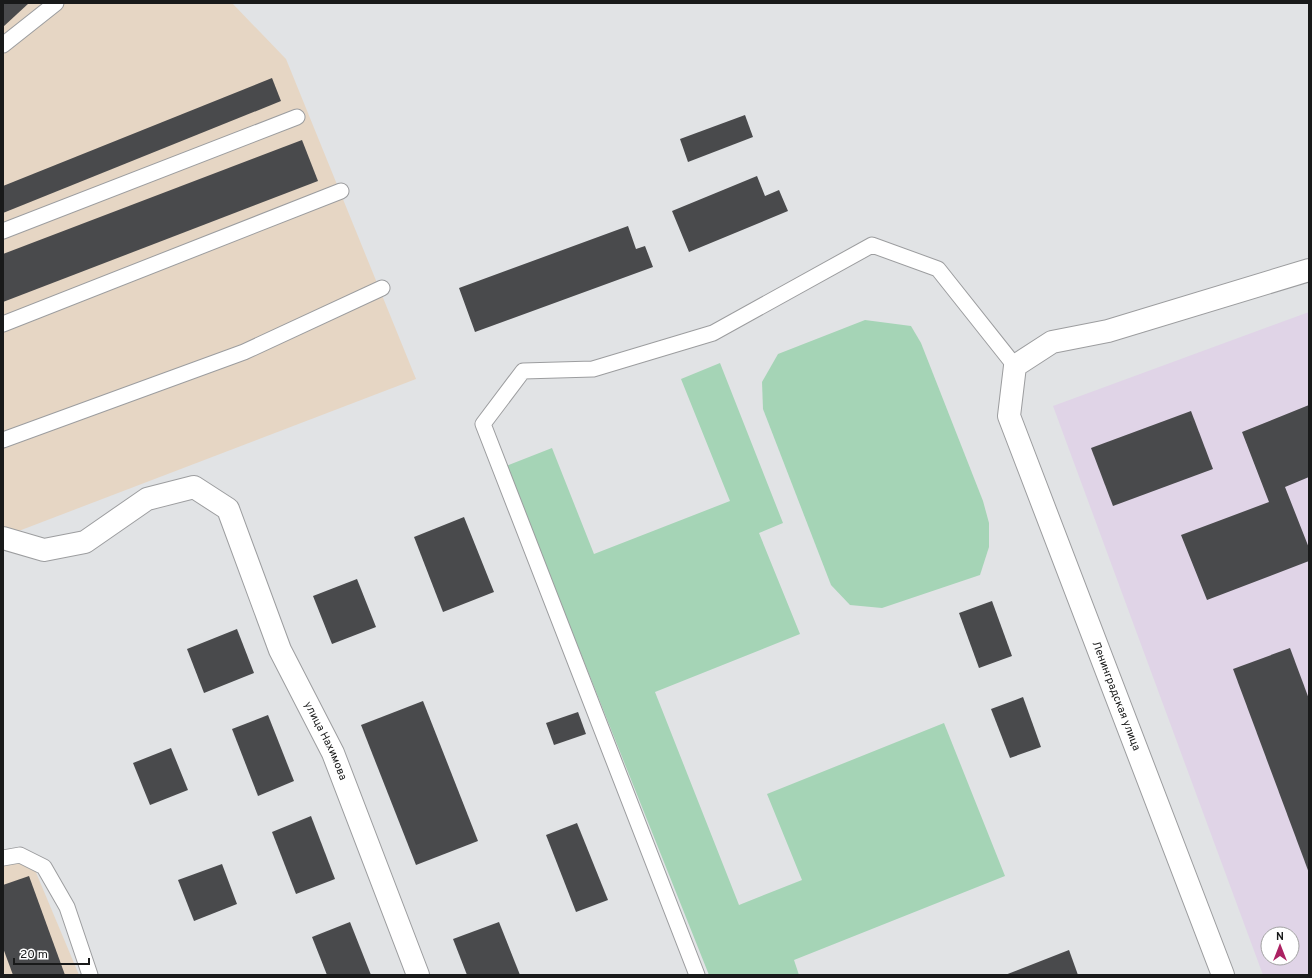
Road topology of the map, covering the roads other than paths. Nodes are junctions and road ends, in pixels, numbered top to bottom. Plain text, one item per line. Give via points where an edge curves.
1 (56, 3) edge
2 (3, 45) edge
3 (297, 116) dead end
4 (341, 191) dead end
5 (3, 231) edge
6 (1309, 270) edge
7 (382, 288) dead end
8 (3, 324) edge
9 (1015, 366) junction
10 (3, 440) edge
11 (3, 538) edge
12 (3, 858) edge
13 (90, 975) edge
14 (418, 975) edge
15 (697, 975) edge
16 (1223, 975) edge

1 - 2 lane
3 - 5 lane
4 - 8 lane
6 - 9 street via 1108,331 1052,342
7 - 10 lane via 244,352
9 - 15 lane via 938,269 872,245 713,333 593,369 523,371 483,424
9 - 16 street, Ленинградская улица via 1009,416
11 - 14 street, улица Нахимова via 44,550 85,542 147,499 194,487 228,510 280,650 332,753
12 - 13 lane via 20,855 44,867 67,907

